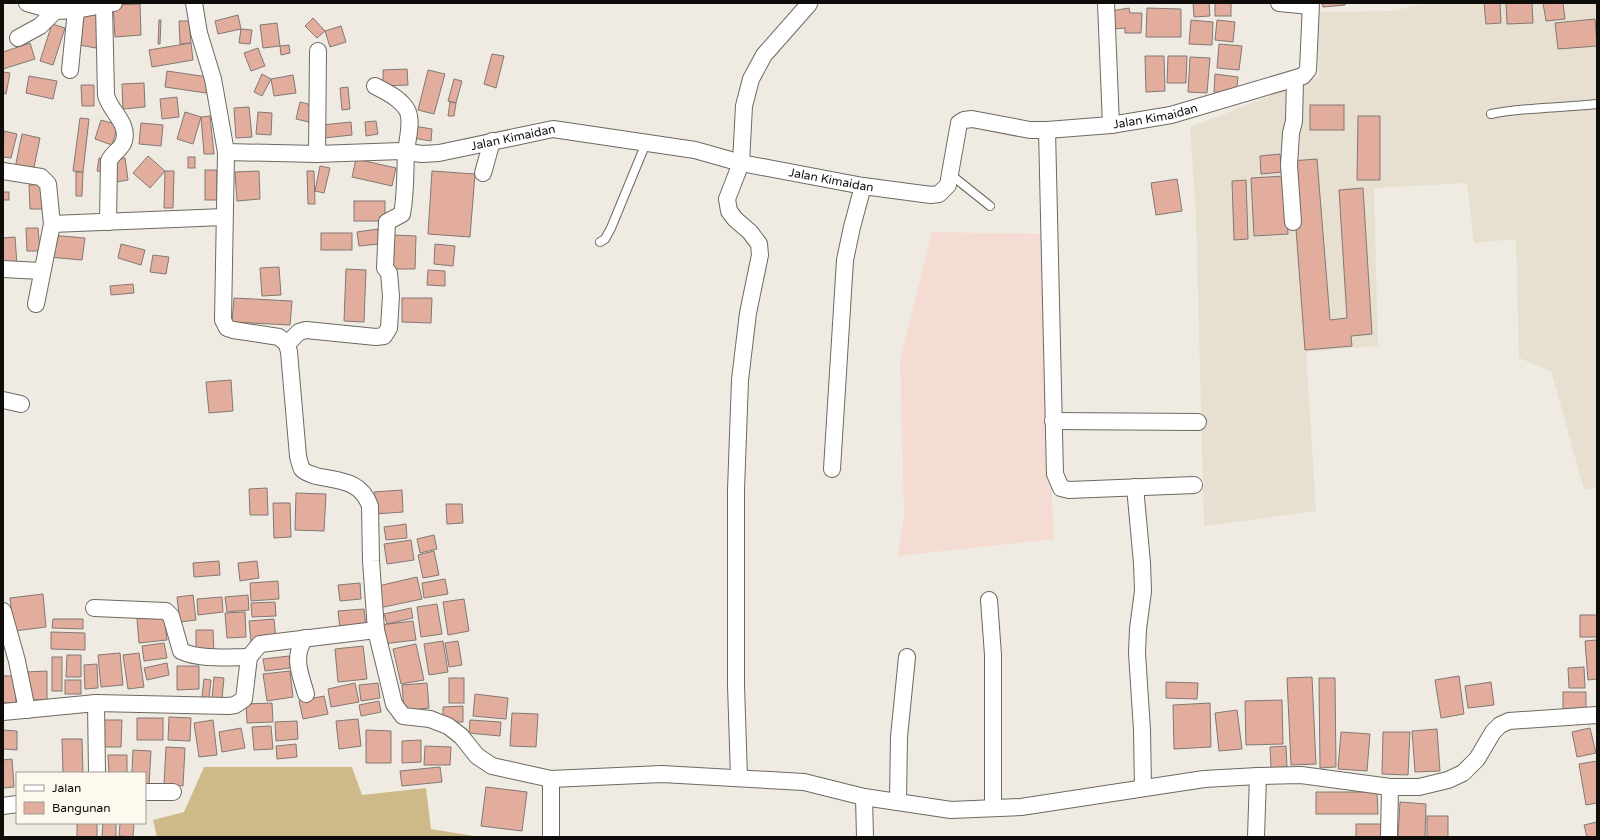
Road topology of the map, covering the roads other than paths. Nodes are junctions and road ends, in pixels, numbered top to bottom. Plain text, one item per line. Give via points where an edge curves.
1 (27, 3) edge
2 (194, 3) edge
3 (1106, 3) edge
4 (1279, 3) edge
5 (109, 4) edge
6 (809, 4) dead end
7 (1310, 4) edge
8 (49, 7) edge
9 (76, 10) junction
10 (18, 38) dead end
11 (318, 51) dead end
12 (70, 70) dead end
13 (1295, 79) junction
14 (375, 86) dead end
15 (1597, 104) edge
16 (1491, 114) dead end
17 (1111, 125) junction
18 (1047, 130) junction
19 (492, 141) junction
20 (646, 143) junction
21 (226, 152) junction
22 (406, 152) junction
23 (317, 154) junction
24 (740, 163) junction
25 (3, 171) edge
26 (483, 173) dead end
27 (950, 174) junction
28 (863, 186) junction
29 (990, 206) dead end
30 (224, 217) junction
31 (108, 222) junction
32 (1293, 222) dead end
33 (52, 224) junction
34 (600, 242) dead end
35 (3, 269) edge
36 (41, 270) junction
37 (36, 304) dead end
38 (287, 344) junction
39 (3, 400) edge
40 (21, 404) dead end
41 (1053, 421) junction
42 (1198, 422) dead end
43 (832, 469) dead end
44 (1194, 485) dead end
45 (1135, 487) junction
46 (989, 600) dead end
47 (94, 608) dead end
48 (3, 611) edge
49 (376, 630) junction
50 (305, 638) junction
51 (249, 657) junction
52 (907, 657) dead end
53 (306, 694) dead end
54 (96, 704) junction
55 (27, 710) junction
56 (3, 712) edge
57 (1597, 715) edge
58 (97, 772) edge
59 (1258, 776) junction
60 (739, 777) junction
61 (551, 778) junction
62 (1390, 787) junction
63 (1142, 788) junction
64 (146, 792) edge
65 (173, 792) dead end
66 (864, 798) junction
67 (898, 802) junction
68 (16, 804) edge
69 (3, 806) edge
70 (993, 808) junction
71 (550, 837) edge
72 (865, 837) edge
73 (1256, 837) edge
74 (1389, 837) edge

1 - 8 street
2 - 21 street via 199,33 213,79
3 - 17 street
4 - 7 street
5 - 9 street
5 - 31 street via 106,95 108,104 124,125 124,140 109,161
6 - 24 street via 764,55 751,79 744,106
7 - 13 street, Jalan Kimaidan via 1308,70 1303,76
8 - 9 street
8 - 10 street via 40,26
9 - 12 street
11 - 23 street
13 - 17 street, Jalan Kimaidan via 1171,115
13 - 32 street via 1289,165
14 - 22 street via 399,100 406,109 409,116
15 - 16 lane via 1512,110
17 - 18 street, Jalan Kimaidan
18 - 27 street, Jalan Kimaidan via 1030,130 972,119 964,120 957,129
18 - 41 street
19 - 20 street, Jalan Kimaidan via 553,129
19 - 22 street, Jalan Kimaidan via 439,153
19 - 26 street
20 - 24 street, Jalan Kimaidan via 695,150
20 - 34 lane via 611,228 605,239
21 - 23 street, Jalan Kimaidan
21 - 30 street
22 - 23 street, Jalan Kimaidan
22 - 38 street via 406,194 402,214 387,222 385,268 389,272 391,296 387,332 384,336 376,337 306,330 298,332
24 - 28 street, Jalan Kimaidan
24 - 60 street via 727,199 729,211 759,244 760,256 748,313 740,380 736,490 736,685
25 - 33 street via 42,177 48,184
27 - 28 street, Jalan Kimaidan via 948,185 939,194
27 - 29 lane
28 - 43 street via 846,260
30 - 31 street
30 - 38 street via 223,320 227,328 279,337
31 - 33 street
33 - 36 street
35 - 36 street
36 - 37 street
38 - 49 street via 298,456 302,469 309,474 350,483 362,490 368,498
39 - 40 street
41 - 42 street
41 - 45 street via 1055,474 1060,488 1069,490
44 - 45 street
45 - 63 street via 1143,591 1137,653 1142,730
46 - 70 street via 993,655
47 - 51 street via 166,610 172,616 181,651 204,657
48 - 55 street
49 - 50 street
49 - 61 street via 394,704 402,716 430,718 448,726 477,756 492,766
50 - 51 street via 260,644
50 - 53 street via 299,648 298,657
51 - 54 street via 244,699 235,705
52 - 67 street via 899,737
54 - 55 street
54 - 58 street
55 - 56 street
57 - 62 street via 1509,721 1493,732 1477,759 1463,773 1448,780 1419,787
59 - 62 street via 1301,775
59 - 63 street via 1204,779
59 - 73 street
60 - 61 street via 662,774
60 - 66 street via 804,782
61 - 71 street
62 - 74 street
63 - 70 street via 1021,807
64 - 65 street
66 - 67 street
66 - 72 street
67 - 70 street via 951,810
68 - 69 street

